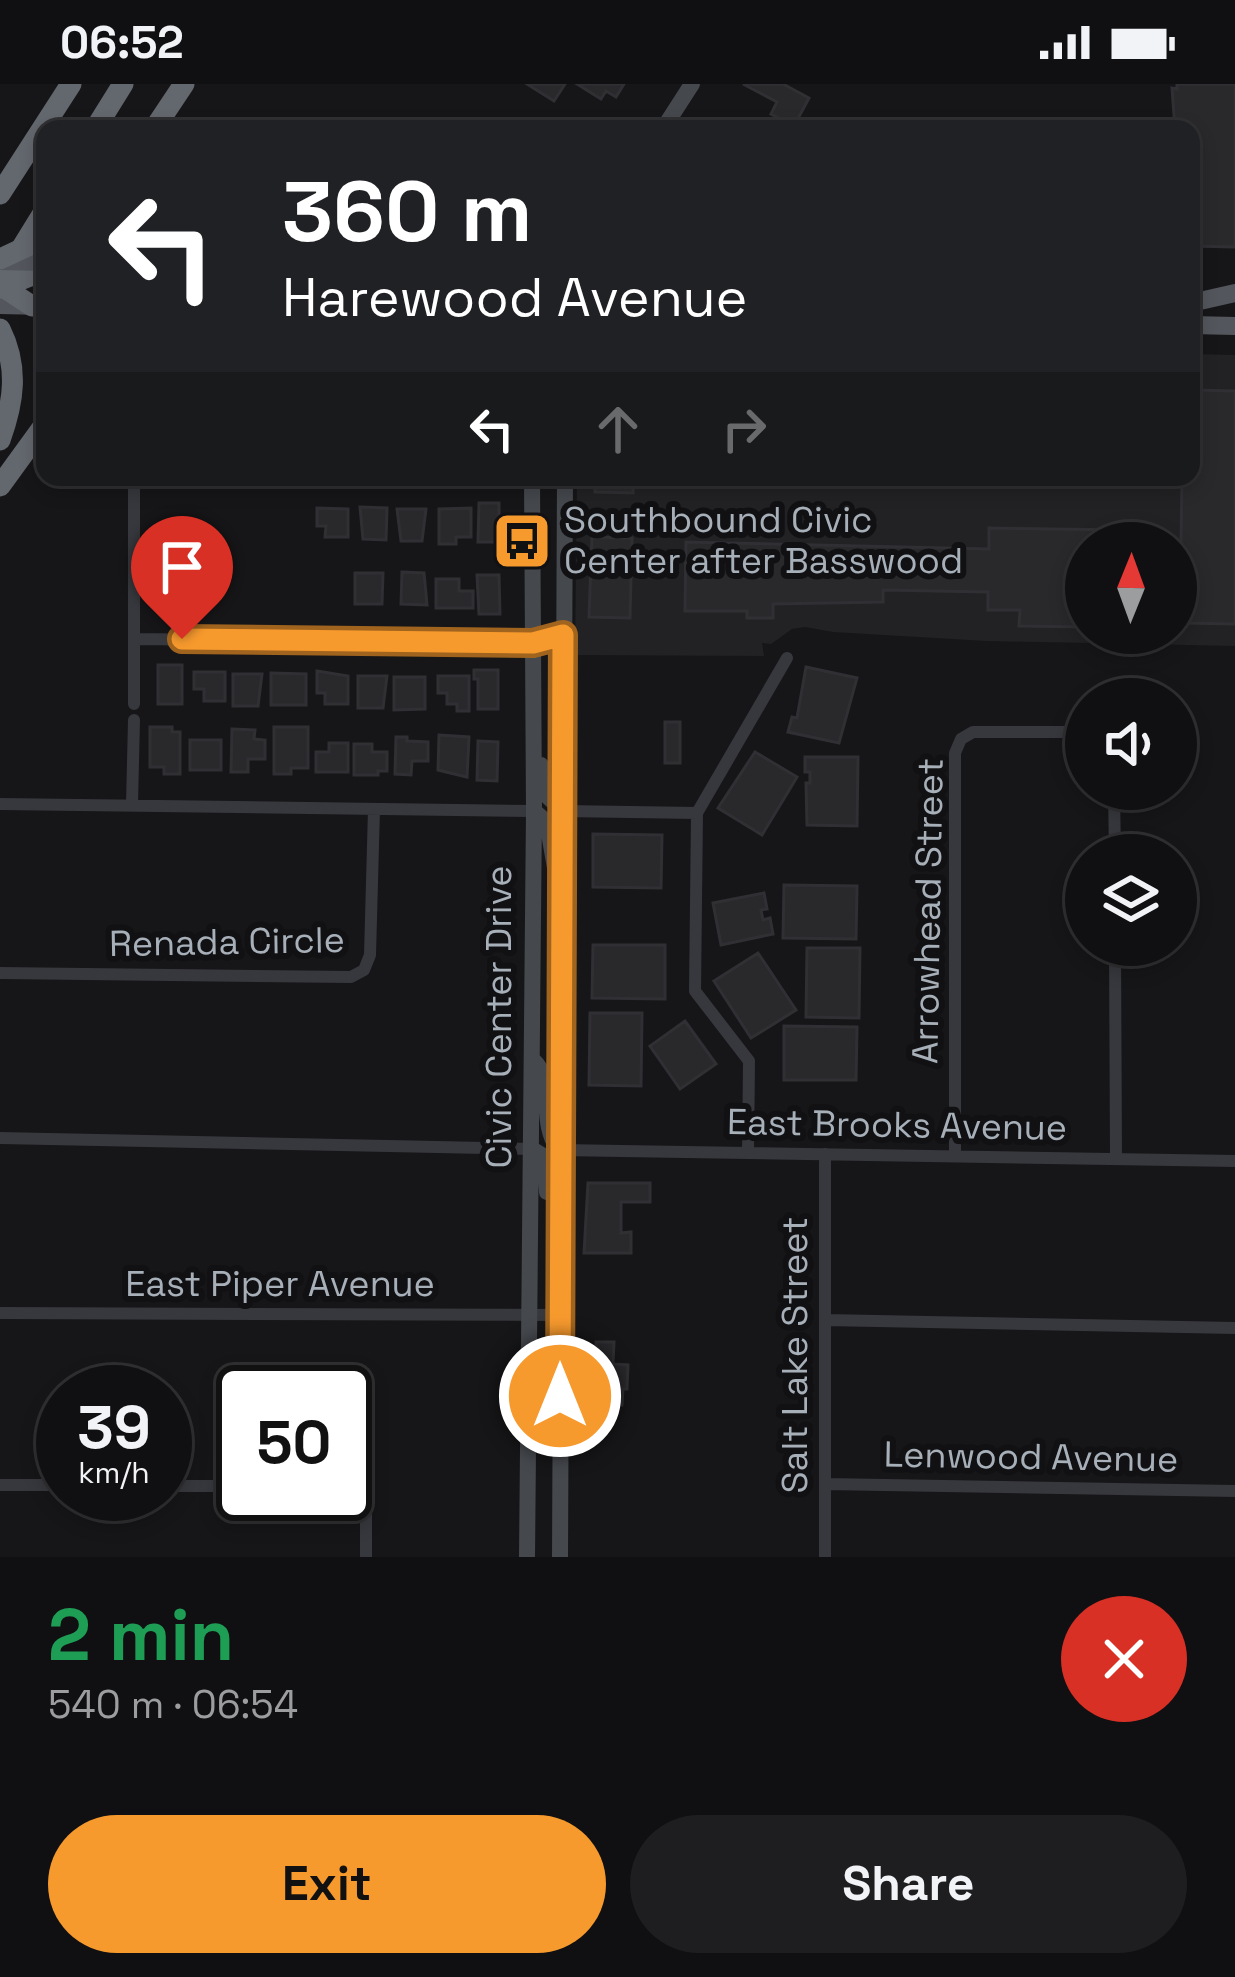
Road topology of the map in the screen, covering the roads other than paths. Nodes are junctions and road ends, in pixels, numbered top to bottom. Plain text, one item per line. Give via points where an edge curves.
1 (71, 84) edge
2 (123, 84) edge
3 (185, 84) edge
4 (692, 84) edge
5 (48, 120) edge
6 (101, 120) edge
7 (160, 120) edge
8 (171, 120) edge
9 (669, 120) edge
10 (36, 138) edge
11 (0, 194) edge
12 (36, 226) edge
13 (36, 242) edge
14 (0, 260) edge
15 (36, 265) edge
16 (36, 271) edge
17 (0, 290) edge
18 (1200, 292) edge
19 (1235, 293) edge
20 (1200, 301) edge
21 (36, 305) edge
22 (1233, 324) edge
23 (1200, 325) edge
24 (0, 329) edge
25 (36, 436) edge
26 (0, 440) edge
27 (0, 486) edge
28 (134, 486) edge
29 (532, 486) edge
30 (565, 486) edge
31 (563, 635) junction
32 (135, 639) junction
33 (533, 643) junction
34 (787, 658) dead end
35 (134, 704) dead end
36 (134, 720) dead end
37 (534, 729) junction
38 (1065, 731) edge
39 (0, 804) edge
40 (132, 805) junction
41 (374, 809) junction
42 (534, 811) junction
43 (563, 811) junction
44 (697, 813) junction
45 (562, 906) junction
46 (1115, 966) edge
47 (0, 973) edge
48 (532, 1060) junction
49 (0, 1138) edge
50 (532, 1149) junction
51 (559, 1150) junction
52 (748, 1153) junction
53 (825, 1154) junction
54 (955, 1156) junction
55 (1116, 1159) junction
56 (1235, 1161) edge
57 (559, 1196) junction
58 (0, 1313) edge
59 (530, 1314) junction
60 (560, 1315) junction
61 (825, 1320) junction
62 (1235, 1328) edge
63 (825, 1484) junction
64 (0, 1485) edge
65 (36, 1485) edge
66 (1235, 1491) edge
67 (366, 1521) edge
68 (366, 1557) edge
69 (527, 1557) edge
70 (560, 1557) edge
71 (825, 1557) edge

1 - 5 highway
2 - 6 highway
3 - 7 highway
3 - 8 highway
4 - 9 main road
10 - 11 highway
12 - 17 highway
13 - 14 highway, bridge
14 - 15 main road, bridge
16 - 17 highway
17 - 21 highway
18 - 19 main road
19 - 20 main road
22 - 23 main road
24 - 26 highway via 14,387
25 - 27 highway
28 - 32 street
29 - 33 main road, Civic Center Drive
30 - 31 main road, Civic Center Drive
31 - 33 street
31 - 43 main road, Civic Center Drive
32 - 33 street
32 - 35 street
33 - 37 main road, Civic Center Drive
34 - 44 street
36 - 40 street
37 - 42 main road, Civic Center Drive
37 - 43 main road via 548,797
38 - 54 street, Arrowhead Street via 974,732 955,753
39 - 40 street
40 - 41 street
41 - 42 street
41 - 47 street, Renada Circle via 370,955 351,977
42 - 45 main road via 547,822
42 - 48 main road, Civic Center Drive
43 - 44 street
43 - 45 main road, Civic Center Drive
44 - 52 street via 695,991 749,1061
45 - 51 main road, Civic Center Drive
46 - 55 street
48 - 50 main road, Civic Center Drive
48 - 51 main road via 544,1075 545,1125
49 - 50 street
50 - 57 main road via 545,1157 549,1195
50 - 59 main road, Civic Center Drive
51 - 52 street, East Brooks Avenue
51 - 57 main road, Civic Center Drive
52 - 53 street, East Brooks Avenue
53 - 54 street, East Brooks Avenue
53 - 61 street, Salt Lake Street
54 - 55 street, East Brooks Avenue
55 - 56 street, East Brooks Avenue
57 - 60 main road, Civic Center Drive
58 - 59 street, East Piper Avenue
59 - 60 street, East Piper Avenue
59 - 69 main road, Civic Center Drive
60 - 70 main road, Civic Center Drive
61 - 62 street
61 - 63 street, Salt Lake Street
63 - 66 street, Lenwood Avenue
63 - 71 street, Salt Lake Street
64 - 65 street
67 - 68 street

